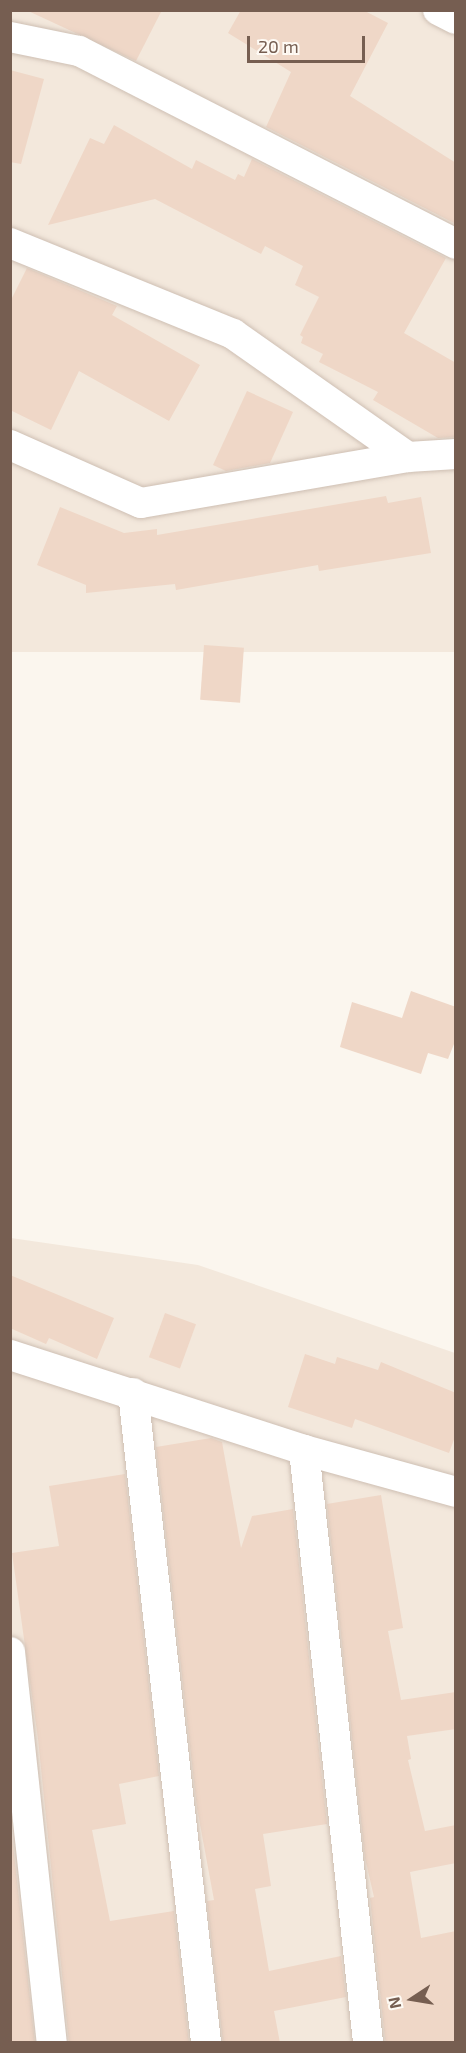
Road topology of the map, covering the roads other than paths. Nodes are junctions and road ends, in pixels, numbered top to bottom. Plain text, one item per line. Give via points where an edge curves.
1 (438, 10) edge
2 (456, 20) edge
3 (10, 37) edge
4 (10, 243) edge
5 (456, 244) edge
6 (10, 445) edge
7 (456, 454) edge
8 (408, 457) junction
9 (10, 1355) edge
10 (133, 1393) junction
11 (304, 1450) junction
12 (456, 1492) edge
13 (10, 1652) edge
14 (52, 2043) edge
15 (206, 2043) edge
16 (368, 2043) edge

1 - 2 street
3 - 5 street via 79,51
4 - 8 street via 233,334
6 - 8 street via 141,503
7 - 8 street
9 - 10 street
10 - 11 street
10 - 15 street
11 - 12 street
11 - 16 street
13 - 14 street

